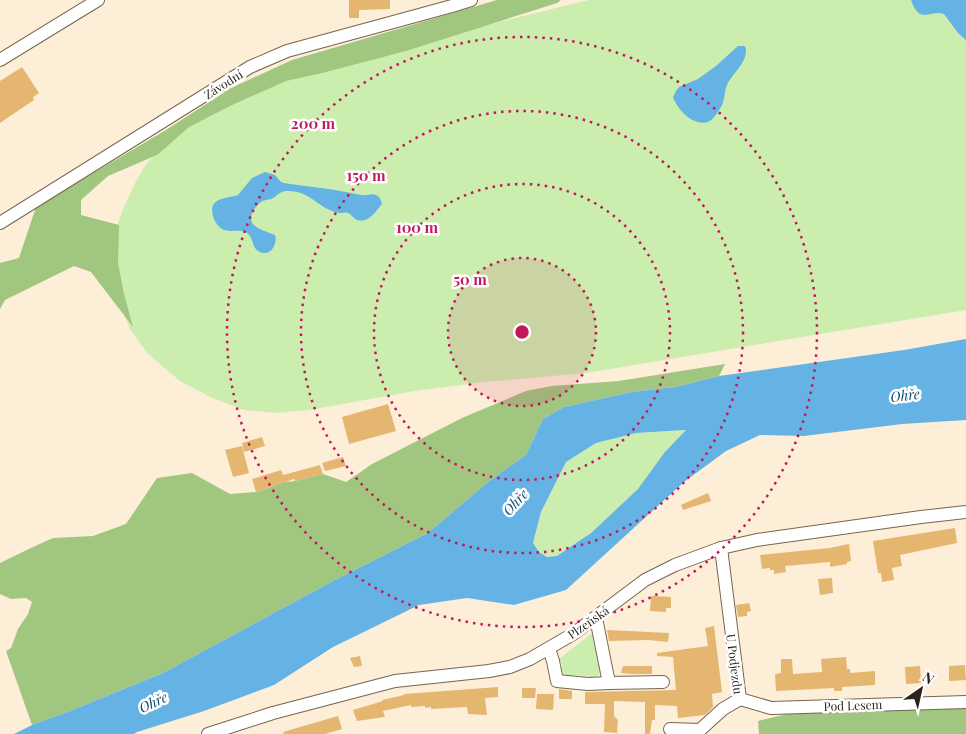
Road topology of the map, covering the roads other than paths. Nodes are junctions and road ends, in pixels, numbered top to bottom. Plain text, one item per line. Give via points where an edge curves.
1 (98, 0) edge
2 (471, 0) edge
3 (452, 3) edge
4 (0, 60) edge
5 (0, 223) edge
6 (966, 512) edge
7 (721, 548) junction
8 (596, 618) junction
9 (549, 649) junction
10 (609, 682) junction
11 (663, 682) dead end
12 (740, 700) junction
13 (966, 702) edge
14 (670, 729) dead end
15 (208, 734) edge

1 - 4 street
2 - 3 street, Závodní
3 - 5 street, Závodní via 286,52 250,67
6 - 7 street, Plzeňská via 757,540
7 - 8 street, Plzeňská via 645,580
7 - 12 street, U Podjezdu
8 - 9 street, Plzeňská
8 - 10 street
9 - 10 street via 557,681
9 - 15 street, Plzeňská via 500,670 395,681
10 - 11 street
12 - 13 street, Pod Lesem via 771,708
12 - 14 street, U Podjezdu via 723,709 700,730

